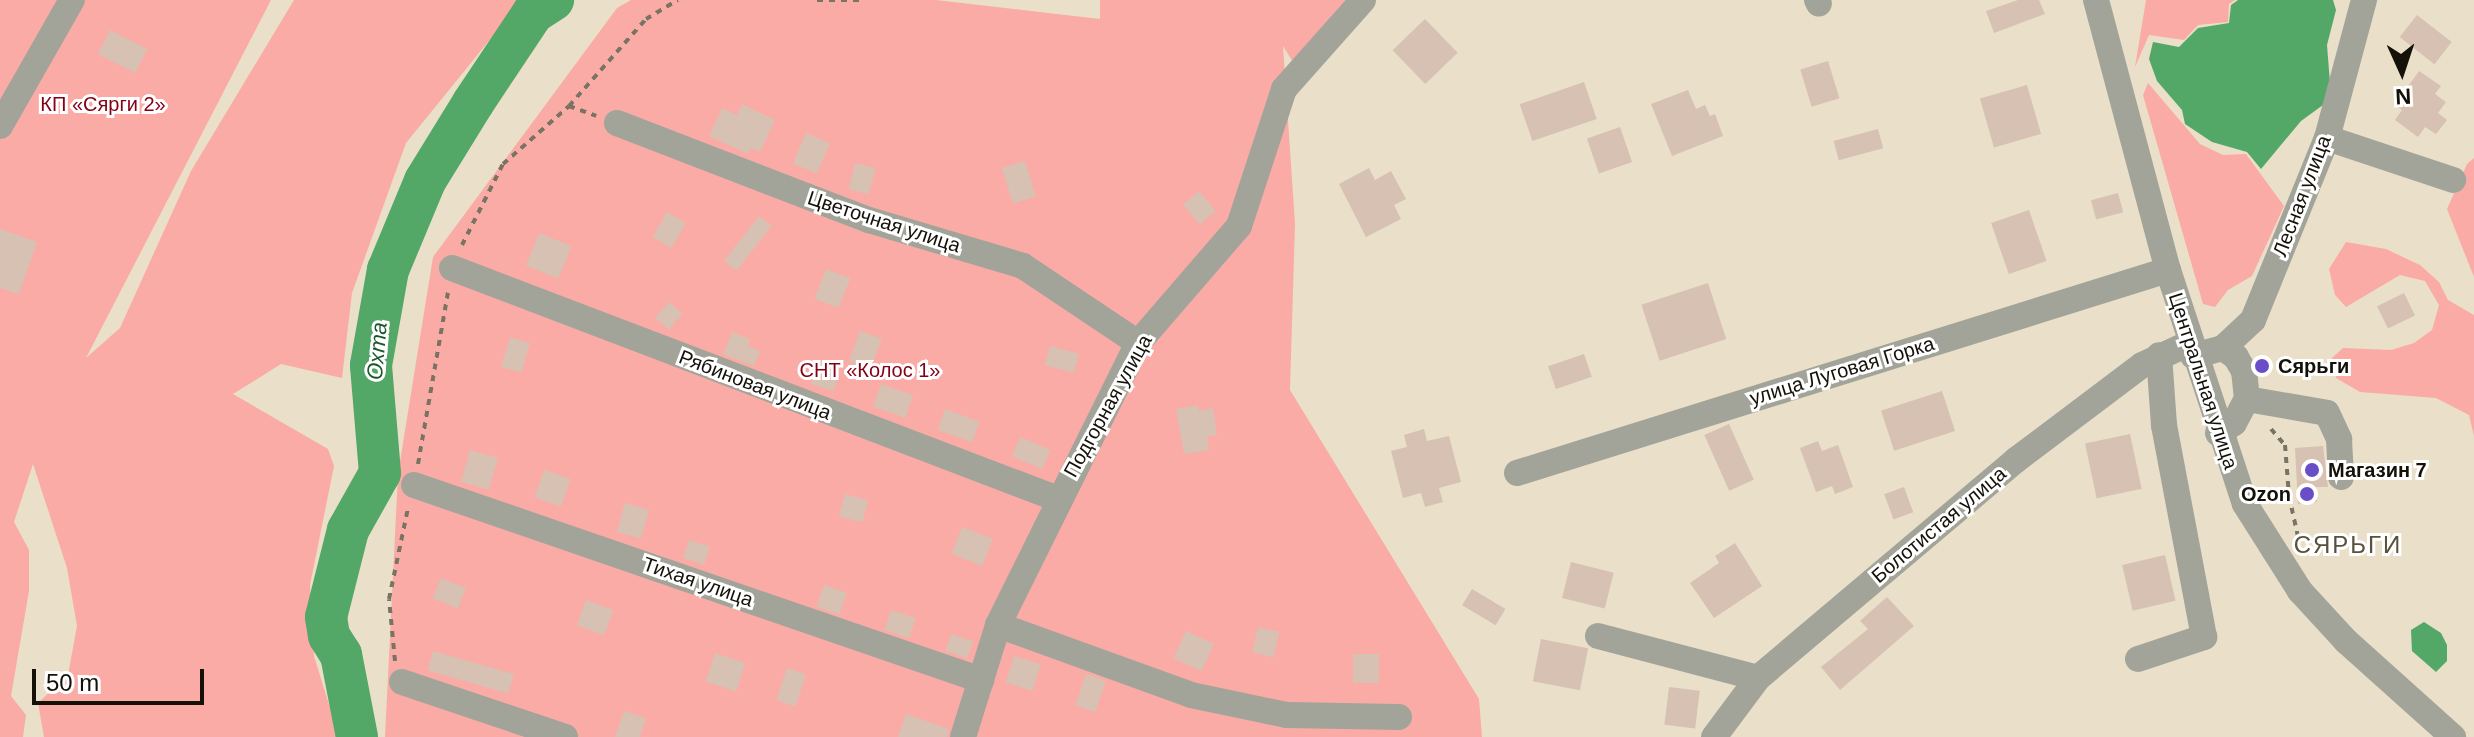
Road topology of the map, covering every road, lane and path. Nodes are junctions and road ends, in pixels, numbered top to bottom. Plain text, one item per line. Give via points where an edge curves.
1 (72, 0) edge
2 (678, 0) edge
3 (817, 0) edge
4 (859, 0) edge
5 (1363, 0) edge
6 (2096, 0) edge
7 (2364, 0) edge
8 (569, 106) junction
9 (617, 123) joint
10 (0, 126) edge
11 (2327, 138) junction
12 (2453, 180) dead end
13 (452, 268) junction
14 (2168, 270) junction
15 (1138, 343) junction
16 (2223, 348) junction
17 (2192, 350) junction
18 (2159, 355) junction
19 (2247, 399) junction
20 (2218, 433) junction
21 (2280, 442) dead end
22 (1517, 473) dead end
23 (2341, 477) dead end
24 (414, 485) junction
25 (1058, 499) junction
26 (2295, 522) dead end
27 (998, 625) junction
28 (1598, 636) dead end
29 (2138, 659) dead end
30 (1758, 678) junction
31 (981, 680) junction
32 (402, 682) joint
33 (1399, 717) dead end
34 (565, 737) edge
35 (963, 737) edge
36 (1714, 737) edge
37 (2453, 737) edge

1 - 10 street
2 - 8 path via 646,19
3 - 4 path
5 - 15 street, Подгорная улица via 1297,73 1277,106 1247,212
6 - 14 street, Центральная улица
7 - 11 street, Лесная улица
8 - 9 path
8 - 13 path via 503,164
9 - 15 street, Цветочная улица via 869,220 1023,266
11 - 12 street
11 - 16 street, Лесная улица via 2253,320
13 - 24 path
13 - 25 street, Рябиновая улица
14 - 17 street, Центральная улица
14 - 22 street, улица Луговая Горка
15 - 25 street, Подгорная улица
16 - 17 street, Лесная улица
16 - 19 street via 2244,371
17 - 18 street, Болотистая улица
17 - 20 street, Центральная улица
18 - 29 street via 2164,425 2204,637
18 - 30 street, Болотистая улица via 2016,460
19 - 20 street via 2234,423
19 - 23 street via 2327,413 2339,439
20 - 37 street, Центральная улица via 2245,504 2300,591
21 - 26 path
24 - 31 street, Тихая улица
24 - 32 path via 389,599 396,678
25 - 27 street, Подгорная улица
27 - 31 street, Подгорная улица
27 - 33 street via 1191,695 1287,715
28 - 30 street
30 - 36 street, Болотистая улица
31 - 35 street, Подгорная улица
32 - 34 street

